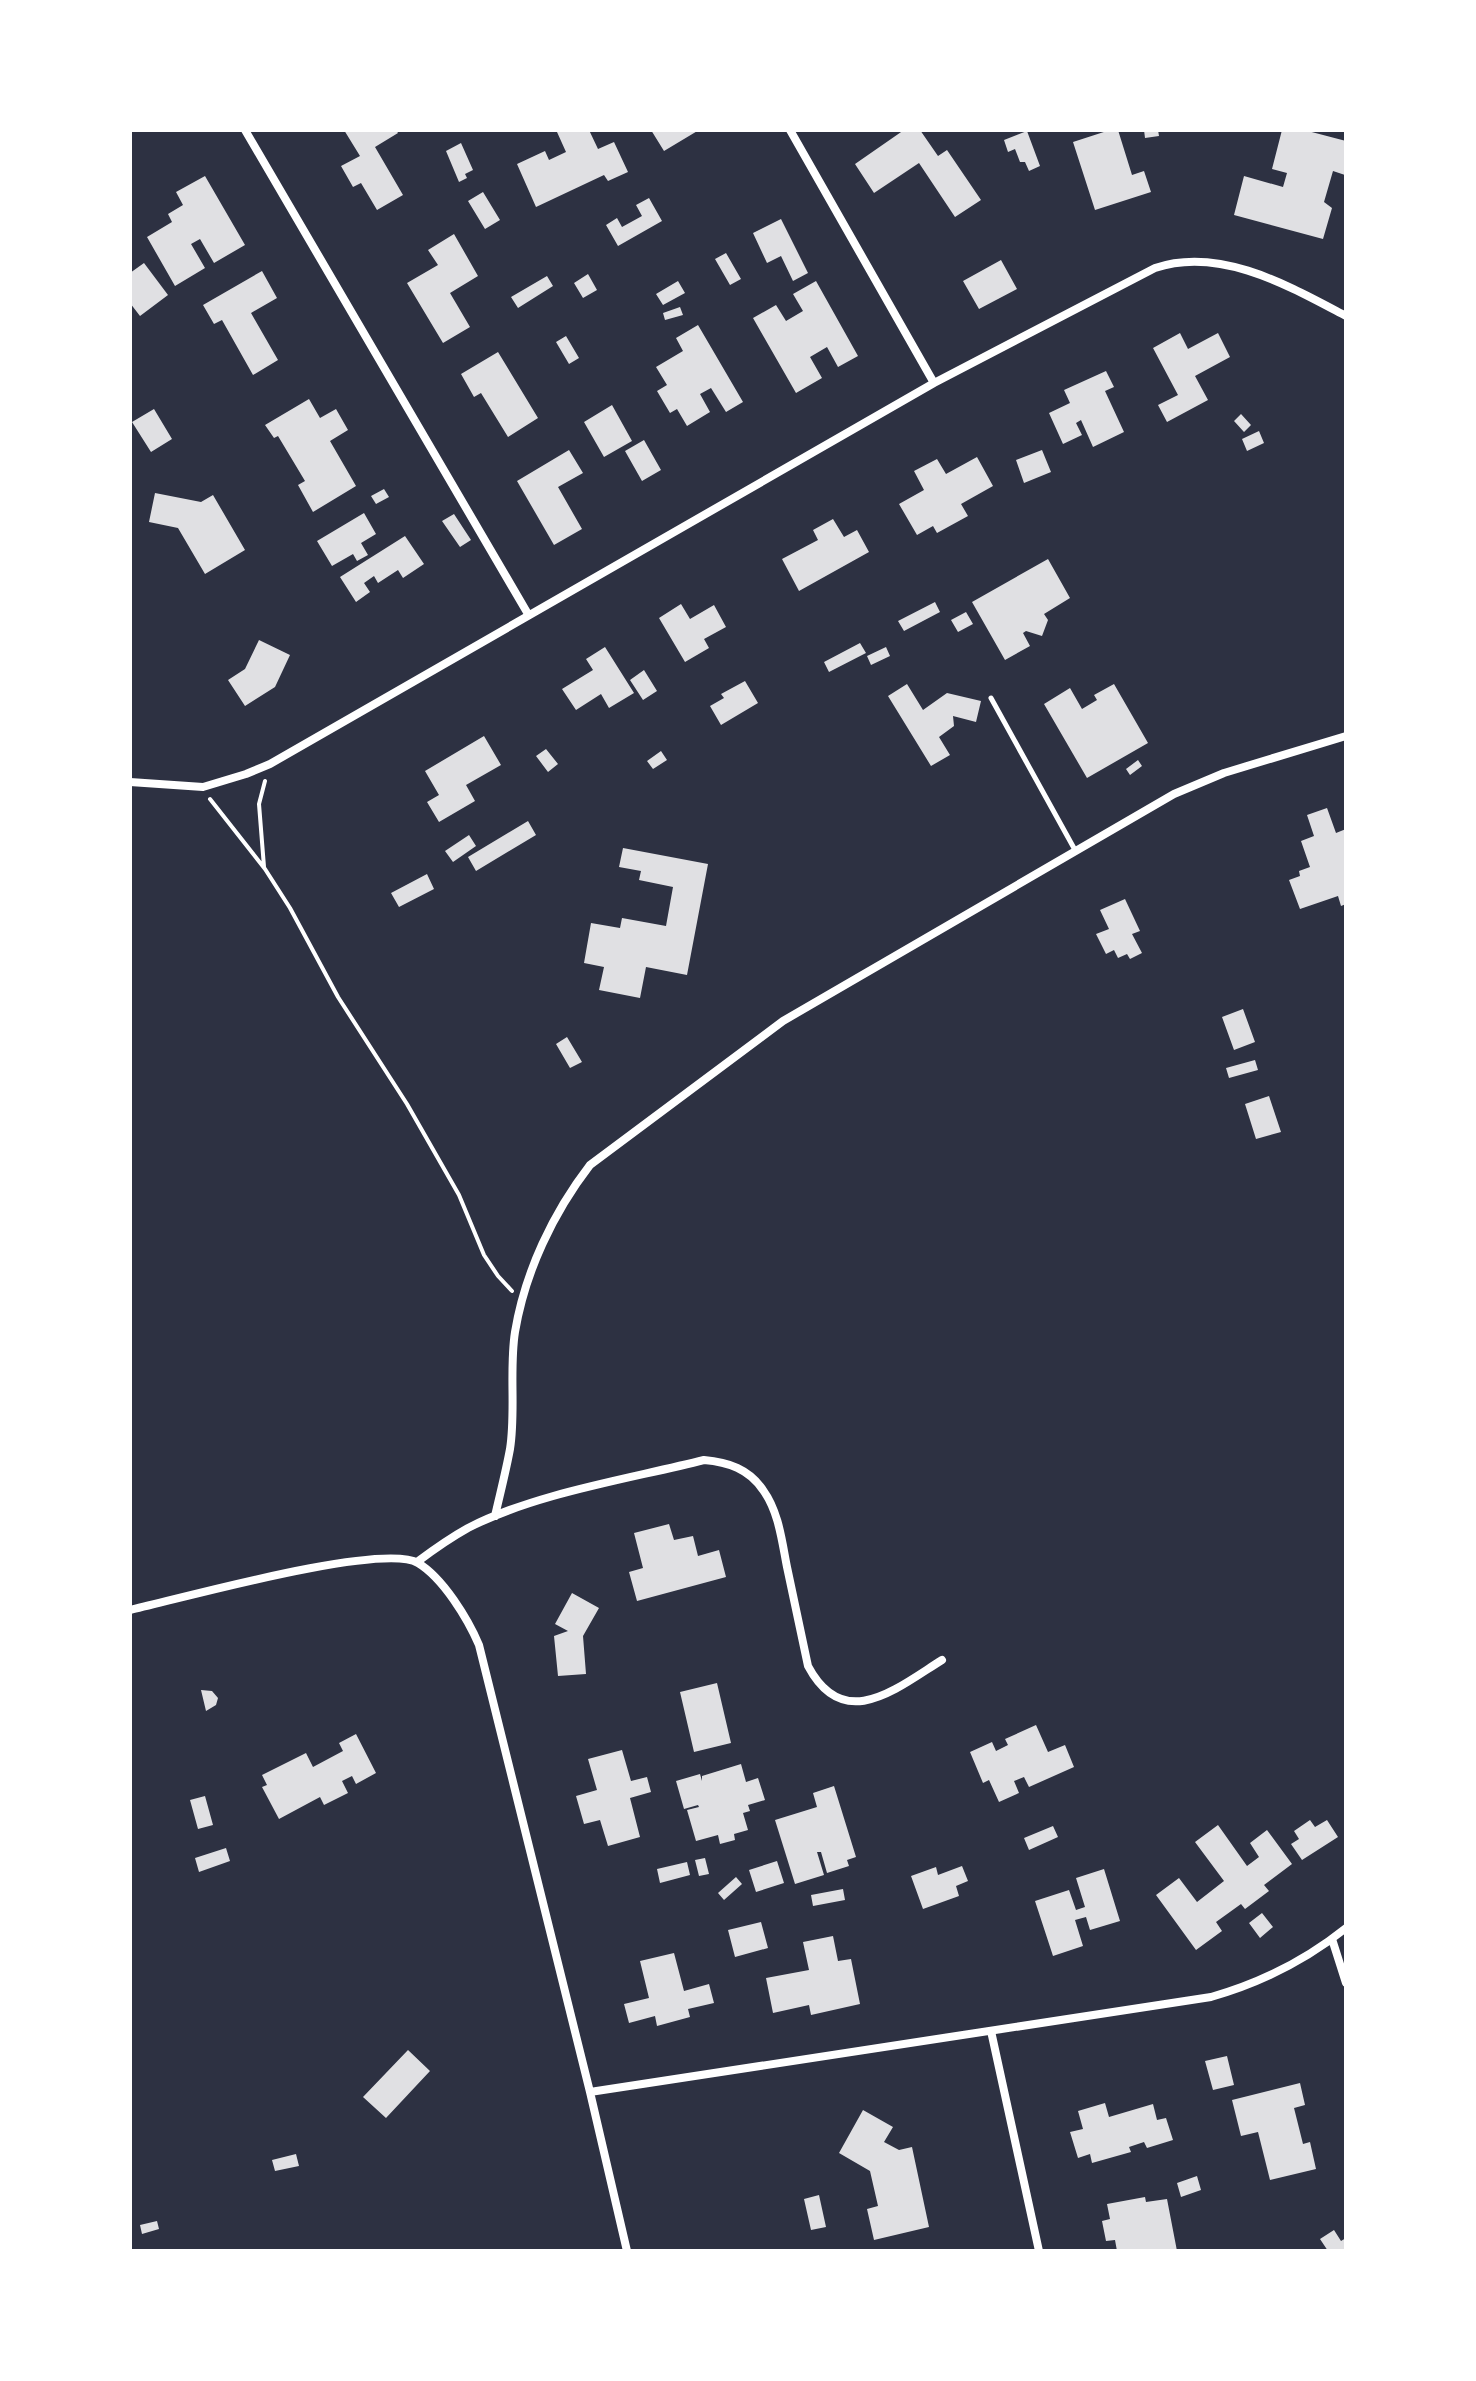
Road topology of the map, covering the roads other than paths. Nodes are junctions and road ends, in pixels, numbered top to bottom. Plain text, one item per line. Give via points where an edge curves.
1 (245, 130) edge
2 (790, 130) edge
3 (1346, 316) edge
4 (934, 383) junction
5 (528, 614) junction
6 (991, 698) dead end
7 (1346, 736) edge
8 (130, 782) edge
9 (1075, 850) junction
10 (495, 1516) junction
11 (417, 1562) junction
12 (130, 1610) edge
13 (942, 1660) dead end
14 (1346, 1928) edge
15 (1332, 1939) junction
16 (1346, 1983) edge
17 (991, 2031) junction
18 (590, 2092) junction
19 (627, 2251) edge
20 (1039, 2251) edge

1 - 5 street
2 - 4 street
3 - 4 street via 1220,262 1181,260 1117,286
4 - 5 street
5 - 8 street via 270,764 203,787
6 - 9 lane
7 - 9 street via 1198,782
9 - 10 street via 783,1021 590,1165 545,1238 522,1301 515,1335 510,1448
10 - 11 street
10 - 13 street via 704,1460 720,1461 751,1476 776,1514 808,1666 818,1684 858,1702 877,1699
11 - 12 street via 353,1559
11 - 18 street via 453,1599 479,1645
14 - 15 street
15 - 16 street
15 - 17 street via 1245,1987 1211,1997
17 - 18 street
17 - 20 street
18 - 19 street

